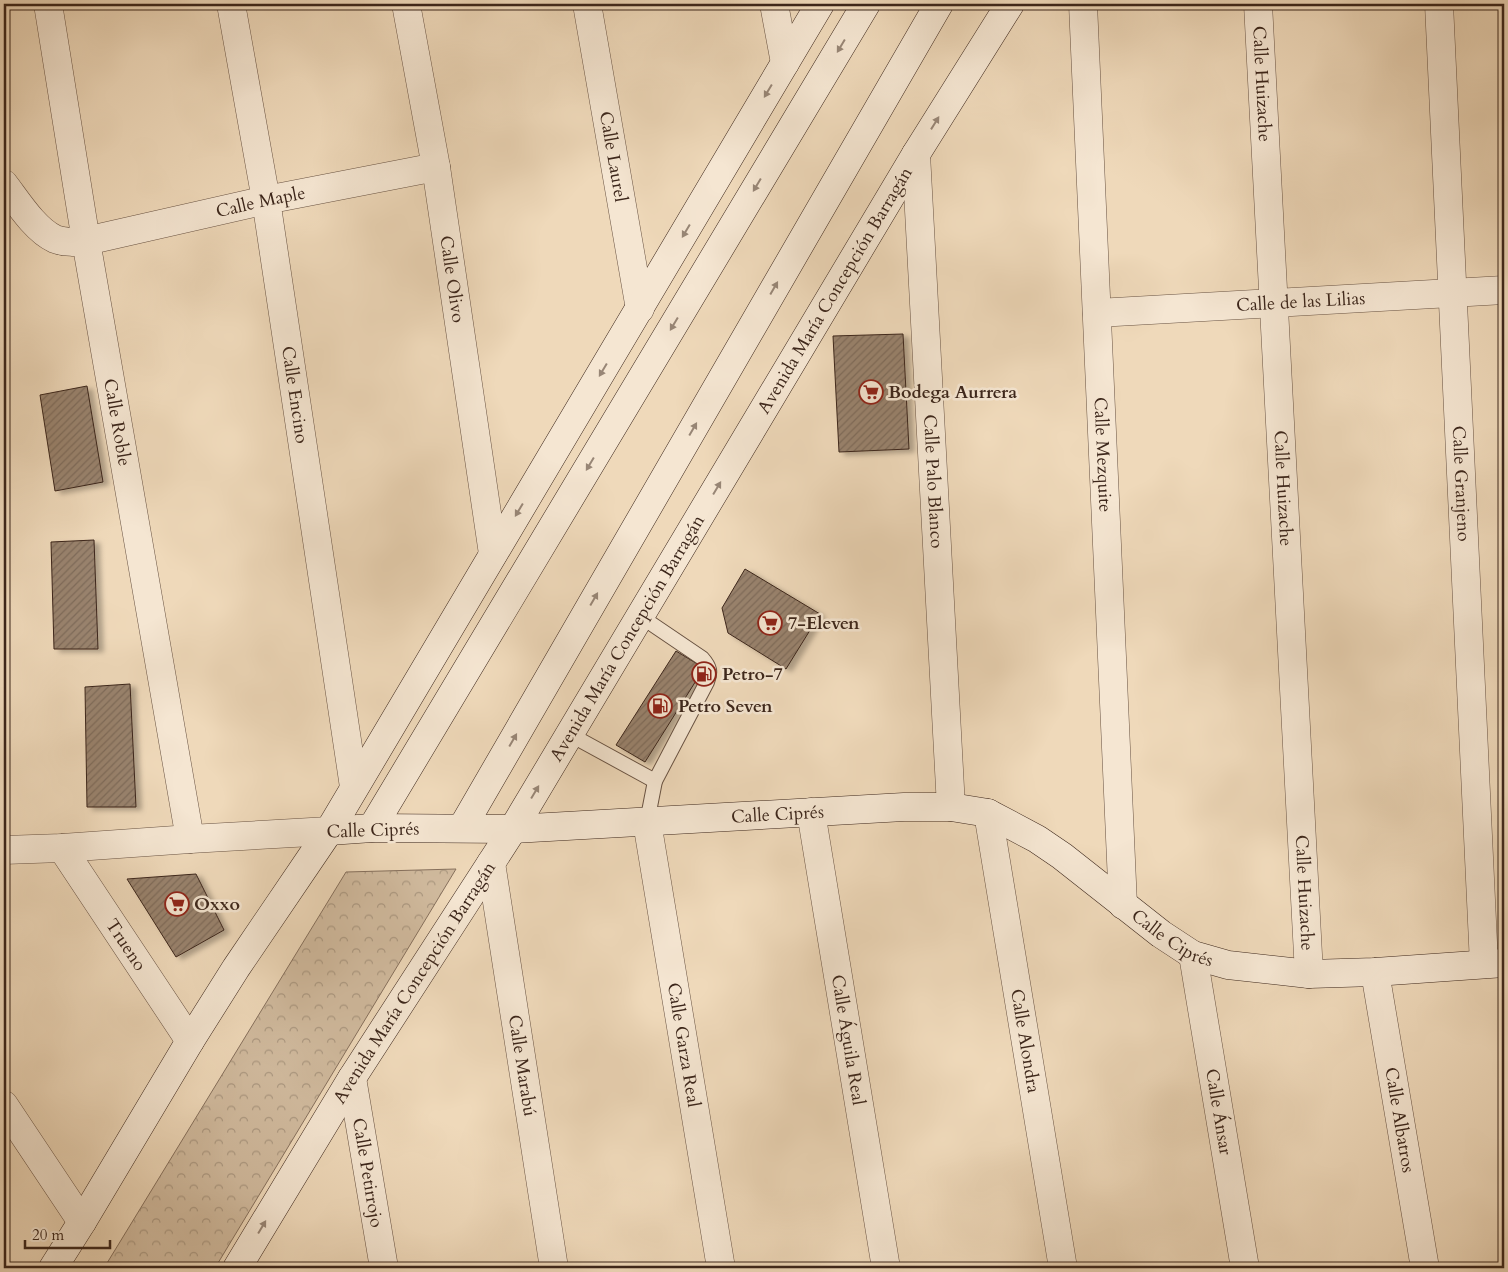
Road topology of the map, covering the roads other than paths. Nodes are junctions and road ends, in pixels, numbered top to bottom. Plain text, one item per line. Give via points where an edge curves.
1 (48, 4) edge
2 (231, 4) edge
3 (406, 4) edge
4 (587, 4) edge
5 (774, 4) edge
6 (820, 4) edge
7 (866, 4) edge
8 (939, 4) edge
9 (1010, 4) edge
10 (1083, 4) edge
11 (1258, 4) edge
12 (1439, 4) edge
13 (785, 63) junction
14 (916, 154) junction
15 (436, 167) junction
16 (4, 184) edge
17 (266, 200) junction
18 (86, 241) junction
19 (1504, 290) edge
20 (1453, 292) junction
21 (1275, 304) junction
22 (640, 309) junction
23 (1097, 314) junction
24 (493, 554) junction
25 (640, 616) junction
26 (569, 734) junction
27 (655, 781) junction
28 (354, 787) junction
29 (950, 807) junction
30 (811, 812) junction
31 (988, 813) junction
32 (647, 822) junction
33 (372, 828) junction
34 (462, 828) junction
35 (513, 829) junction
36 (329, 830) junction
37 (190, 839) junction
38 (62, 848) junction
39 (4, 850) edge
40 (491, 863) junction
41 (1123, 905) junction
42 (1193, 955) junction
43 (1494, 963) edge
44 (1375, 972) junction
45 (1309, 974) junction
46 (190, 1041) junction
47 (352, 1078) junction
48 (4, 1104) edge
49 (82, 1222) junction
50 (53, 1268) edge
51 (237, 1268) edge
52 (384, 1268) edge
53 (554, 1268) edge
54 (721, 1268) edge
55 (886, 1268) edge
56 (1063, 1268) edge
57 (1245, 1268) edge
58 (1425, 1268) edge

1 - 18 street, Calle Roble
2 - 17 street, Calle Encino
3 - 15 street, Calle Olivo
4 - 22 street, Calle Laurel
5 - 13 street
6 - 13 street
7 -> 33 street
34 -> 8 street
14 -> 9 street, Avenida María Concepción Barragán
10 - 23 street, Calle Mezquite
11 - 21 street, Calle Huizache
12 - 20 street, Calle Granjeno
13 -> 22 street
25 -> 14 street, Avenida María Concepción Barragán
14 - 29 street, Calle Palo Blanco
15 - 17 street, Calle Maple
15 - 24 street, Calle Olivo
16 - 18 street, Calle Maple via 45,233 67,242
17 - 18 street, Calle Maple
17 - 28 street, Calle Encino
18 - 37 street, Calle Roble
19 - 20 street, Calle de las Lilias
20 - 21 street, Calle de las Lilias
20 - 43 street, Calle Granjeno
21 - 23 street, Calle de las Lilias
21 - 45 street, Calle Huizache
22 -> 24 street
23 - 41 street, Calle Mezquite
24 - 28 street
25 - 26 street, Avenida María Concepción Barragán
25 - 27 lane via 702,658 710,670 708,682
26 - 27 lane
35 -> 26 street, Avenida María Concepción Barragán
27 - 32 lane
28 - 36 street
29 - 30 street, Calle Ciprés via 904,806
29 - 31 street, Calle Ciprés
30 - 32 street, Calle Ciprés
30 - 55 street, Calle Águila Real
31 - 41 street, Calle Ciprés via 1062,856
31 - 56 street, Calle Alondra
32 - 35 street, Calle Ciprés
32 - 54 street, Calle Garza Real
33 - 34 street, Calle Ciprés
33 - 36 street, Calle Ciprés
34 - 35 street, Calle Ciprés
35 - 40 street, Avenida María Concepción Barragán
36 - 37 street, Calle Ciprés
36 - 46 street
37 - 38 street, Calle Ciprés
38 - 39 street, Calle Ciprés
38 - 46 street, Trueno
40 - 47 street, Avenida María Concepción Barragán
40 - 53 street, Calle Marabú
41 - 42 street, Calle Ciprés
42 - 45 street, Calle Ciprés via 1228,965
42 - 57 street, Calle Ánsar
43 - 44 street, Calle Ciprés
44 - 45 street, Calle Ciprés
44 - 58 street, Calle Albatros
46 - 49 street
51 -> 47 street, Avenida María Concepción Barragán
47 - 52 street, Calle Petirrojo
48 - 49 street
49 - 50 street

